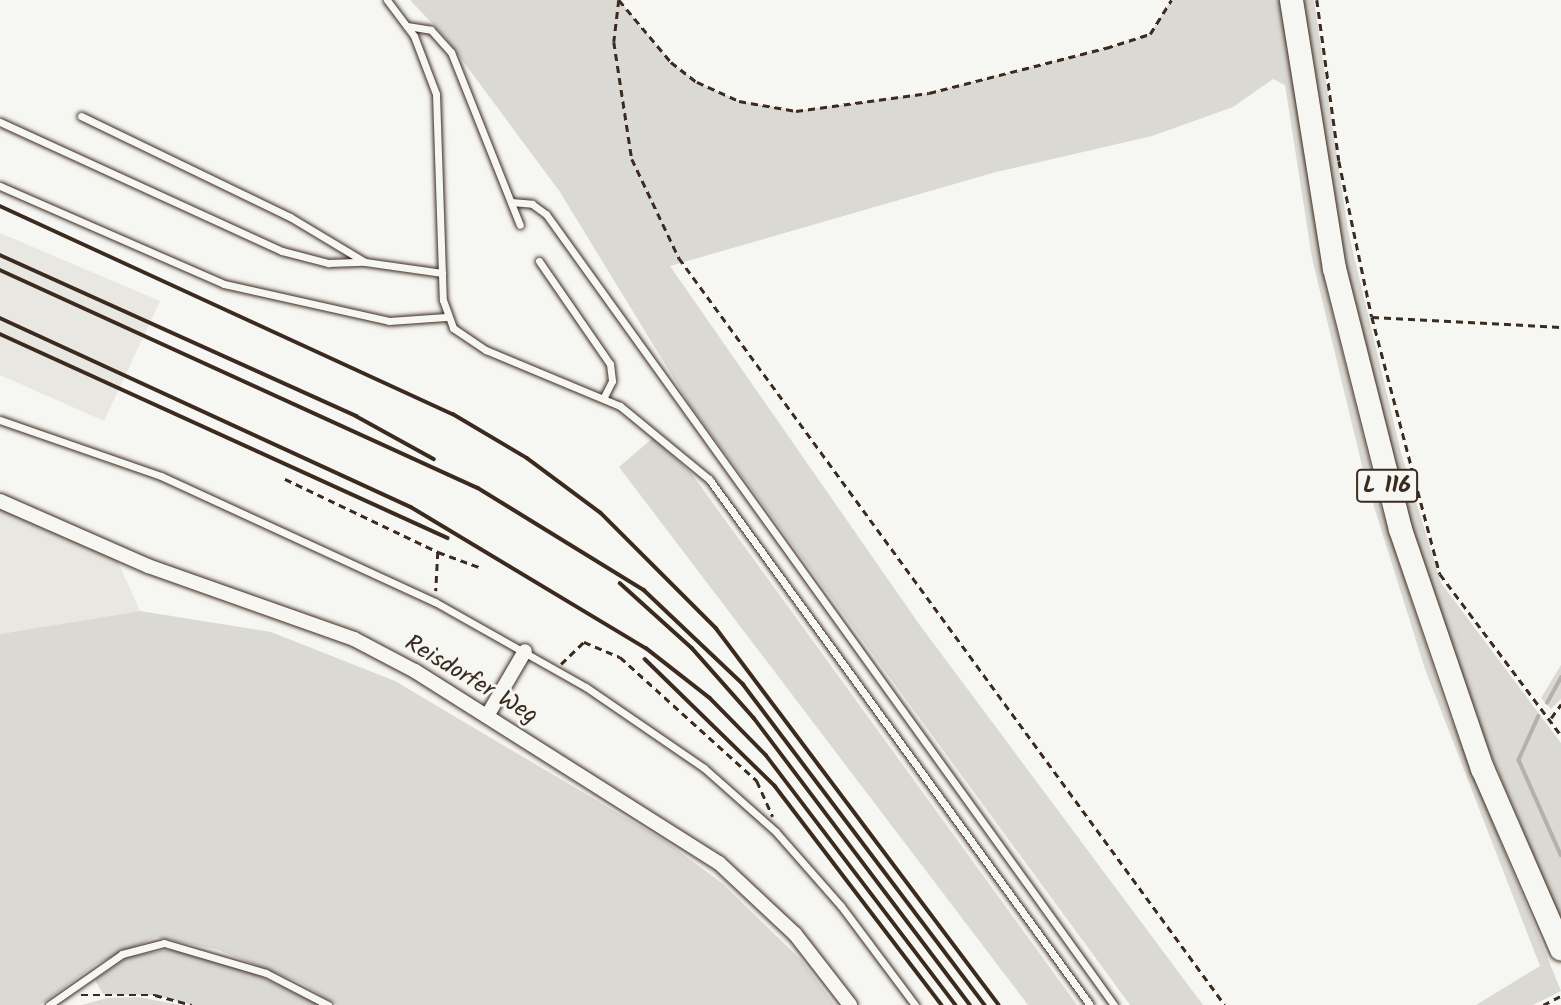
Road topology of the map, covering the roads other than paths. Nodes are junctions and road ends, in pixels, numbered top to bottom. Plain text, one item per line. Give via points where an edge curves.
1 (387, 0) edge
2 (1291, 0) edge
3 (407, 26) junction
4 (81, 116) dead end
5 (0, 122) edge
6 (0, 186) edge
7 (511, 202) junction
8 (520, 225) dead end
9 (539, 261) dead end
10 (365, 262) junction
11 (442, 273) junction
12 (446, 317) junction
13 (604, 397) junction
14 (0, 420) edge
15 (0, 501) edge
16 (525, 651) junction
17 (487, 716) junction
18 (1561, 950) edge
19 (49, 1005) edge
20 (328, 1005) edge
21 (849, 1005) edge
22 (915, 1005) edge
23 (1090, 1005) edge
24 (1114, 1005) edge

1 - 3 lane
2 - 18 main road, L 116 via 1334,268 1396,517 1478,757
3 - 7 lane via 431,30 451,52
3 - 11 lane via 436,94
4 - 10 lane via 302,223
5 - 10 lane via 282,251 328,263
6 - 12 lane via 224,284 389,321
7 - 8 lane
7 - 24 lane via 532,204 546,214
9 - 13 lane via 610,363 612,381
10 - 11 lane
11 - 12 lane
12 - 13 lane via 471,342
13 - 23 lane via 653,427 709,479
14 - 16 lane via 133,464 436,602
15 - 17 street, Reisdorfer Weg via 148,566 354,639
16 - 17 street
16 - 22 lane via 685,754 776,832 841,906
17 - 21 street, Reisdorfer Weg via 727,870 795,934
19 - 20 lane via 127,951 169,944 266,973

